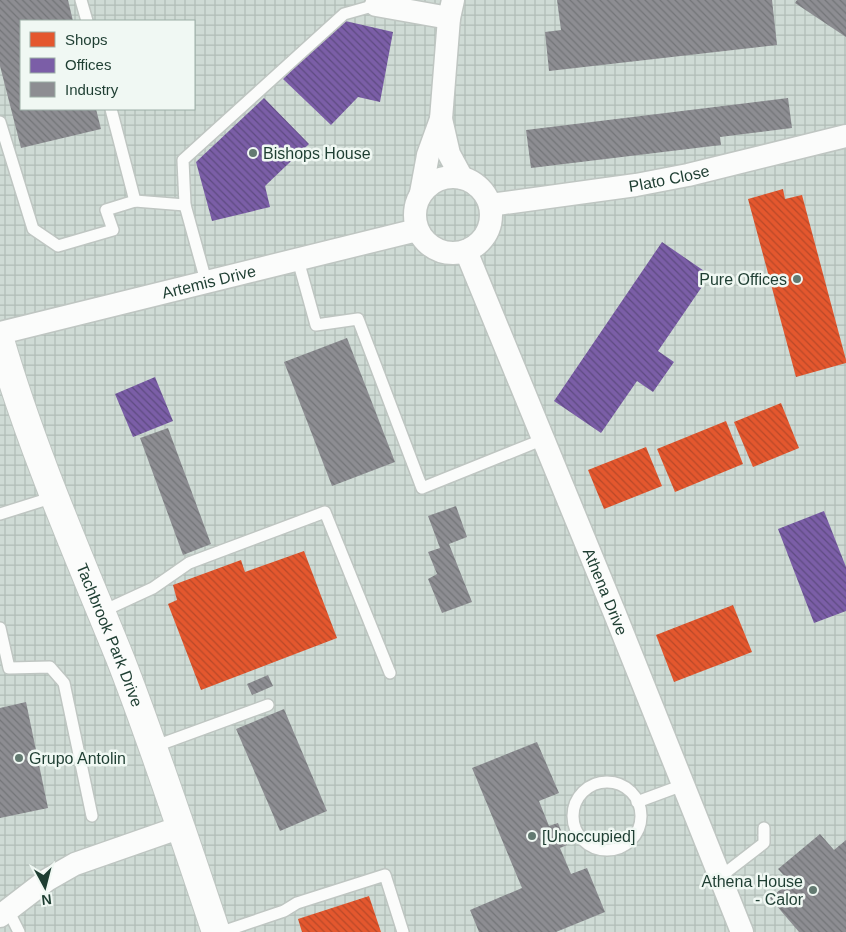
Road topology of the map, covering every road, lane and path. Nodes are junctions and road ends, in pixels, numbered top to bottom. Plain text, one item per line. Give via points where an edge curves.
1 (81, 0) edge
2 (376, 5) joint
3 (451, 9) edge
4 (87, 20) edge
5 (111, 110) edge
6 (441, 119) junction
7 (0, 122) edge
8 (846, 136) edge
9 (462, 178) junction
10 (421, 193) junction
11 (136, 201) junction
12 (186, 205) junction
13 (490, 205) junction
14 (417, 230) junction
15 (466, 251) junction
16 (298, 260) junction
17 (206, 282) junction
18 (0, 333) edge
19 (0, 340) edge
20 (544, 439) junction
21 (54, 497) junction
22 (0, 514) edge
23 (101, 612) junction
24 (0, 628) edge
25 (390, 673) dead end
26 (268, 705) dead end
27 (153, 747) junction
28 (683, 785) junction
29 (637, 802) junction
30 (92, 816) dead end
31 (181, 826) junction
32 (764, 828) dead end
33 (720, 877) junction
34 (4, 913) edge
35 (19, 932) edge
36 (216, 932) edge
37 (222, 932) edge
38 (403, 932) edge
39 (742, 932) edge

1 - 4 lane
2 - 3 street
2 - 12 lane via 344,14 183,160
3 - 6 street
5 - 11 lane
6 - 9 street via 449,154
6 - 10 street via 428,155
7 - 11 lane via 33,229 58,246 113,230 106,210
8 - 13 street, Plato Close via 636,186
9 - 10 street via 439,179
9 - 13 street via 480,188
10 - 14 street via 414,217
11 - 12 lane
12 - 17 lane
13 - 15 street via 491,216 486,232 476,246
14 - 15 street via 432,248 454,253
14 - 16 street, Artemis Drive
15 - 20 street, Athena Drive
16 - 17 street, Artemis Drive
16 - 20 lane via 316,325 358,319 422,488
17 - 18 street, Artemis Drive
19 - 21 street, Tachbrook Park Drive
20 - 28 street, Athena Drive
21 - 22 lane
21 - 23 street, Tachbrook Park Drive
23 - 25 lane via 153,588 189,563 325,512
23 - 27 street, Tachbrook Park Drive
24 - 30 lane via 9,668 50,667 64,683
26 - 27 lane
27 - 31 street, Tachbrook Park Drive
28 - 29 lane
28 - 33 street, Athena Drive
29 - 29 lane via 638,829 624,845 614,849 593,847 577,833 573,823 576,802 582,792 592,786 614,783 625,788
31 - 34 street via 76,864 48,880
31 - 36 street, Tachbrook Park Drive
32 - 33 lane via 764,843
33 - 39 street, Athena Drive
34 - 35 lane
37 - 38 lane via 385,875

